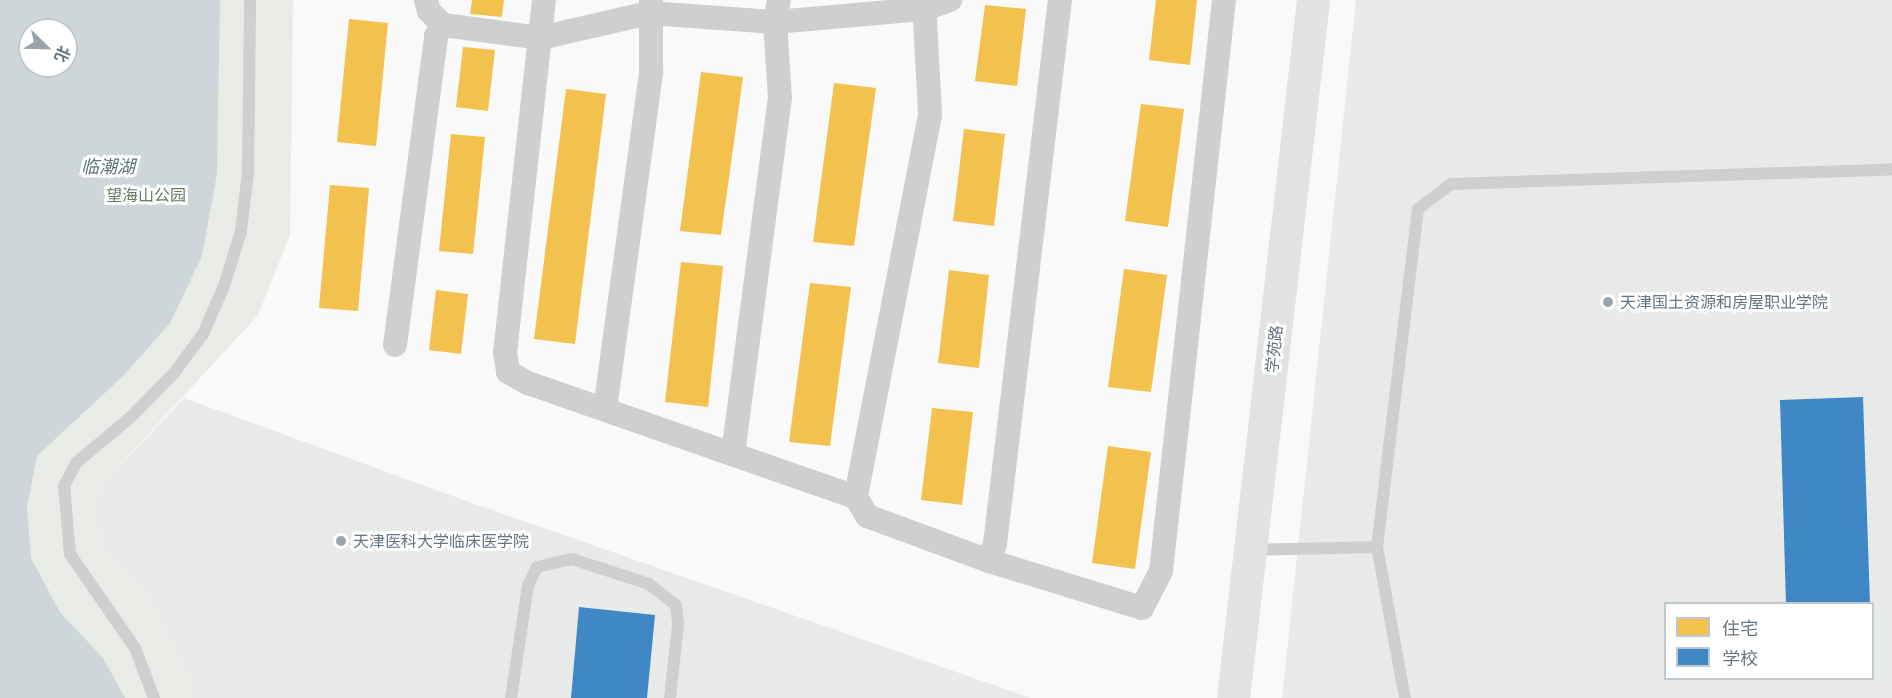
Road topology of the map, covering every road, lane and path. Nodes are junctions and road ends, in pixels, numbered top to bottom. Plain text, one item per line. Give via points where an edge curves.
1 (250, 0) edge
2 (426, 0) edge
3 (544, 0) edge
4 (950, 0) edge
5 (1060, 0) edge
6 (1224, 0) edge
7 (1292, 0) edge
8 (1313, 0) edge
9 (925, 4) edge
10 (650, 6) edge
11 (777, 11) edge
12 (443, 25) junction
13 (540, 38) junction
14 (1892, 169) edge
15 (395, 345) dead end
16 (605, 409) junction
17 (733, 454) junction
18 (856, 497) junction
19 (1377, 547) junction
20 (1250, 550) junction
21 (989, 561) junction
22 (154, 698) edge
23 (511, 698) edge
24 (670, 698) edge
25 (1213, 698) edge
26 (1233, 698) edge
27 (1405, 698) edge

1 - 22 lane via 248,172 241,231 224,286 203,334 174,373 132,416 76,463 64,486 70,554 135,648
2 - 12 street via 429,11
3 - 13 street
4 - 9 street
5 - 21 street via 995,544
6 - 21 street via 1161,571 1142,608
7 - 25 street, 学苑路
8 - 20 street, 学苑路
9 - 11 street
9 - 18 street via 930,115
10 - 11 street
10 - 13 street
10 - 16 street via 651,71
11 - 17 street via 780,98
12 - 13 street
12 - 15 street via 436,36
13 - 16 street via 505,352 508,372
14 - 19 lane via 1451,184 1418,209
16 - 17 street
17 - 18 street
18 - 21 street via 867,516
19 - 20 lane
19 - 27 lane
20 - 26 street, 学苑路
23 - 24 lane via 528,585 537,567 572,559 649,584 676,605 678,625

